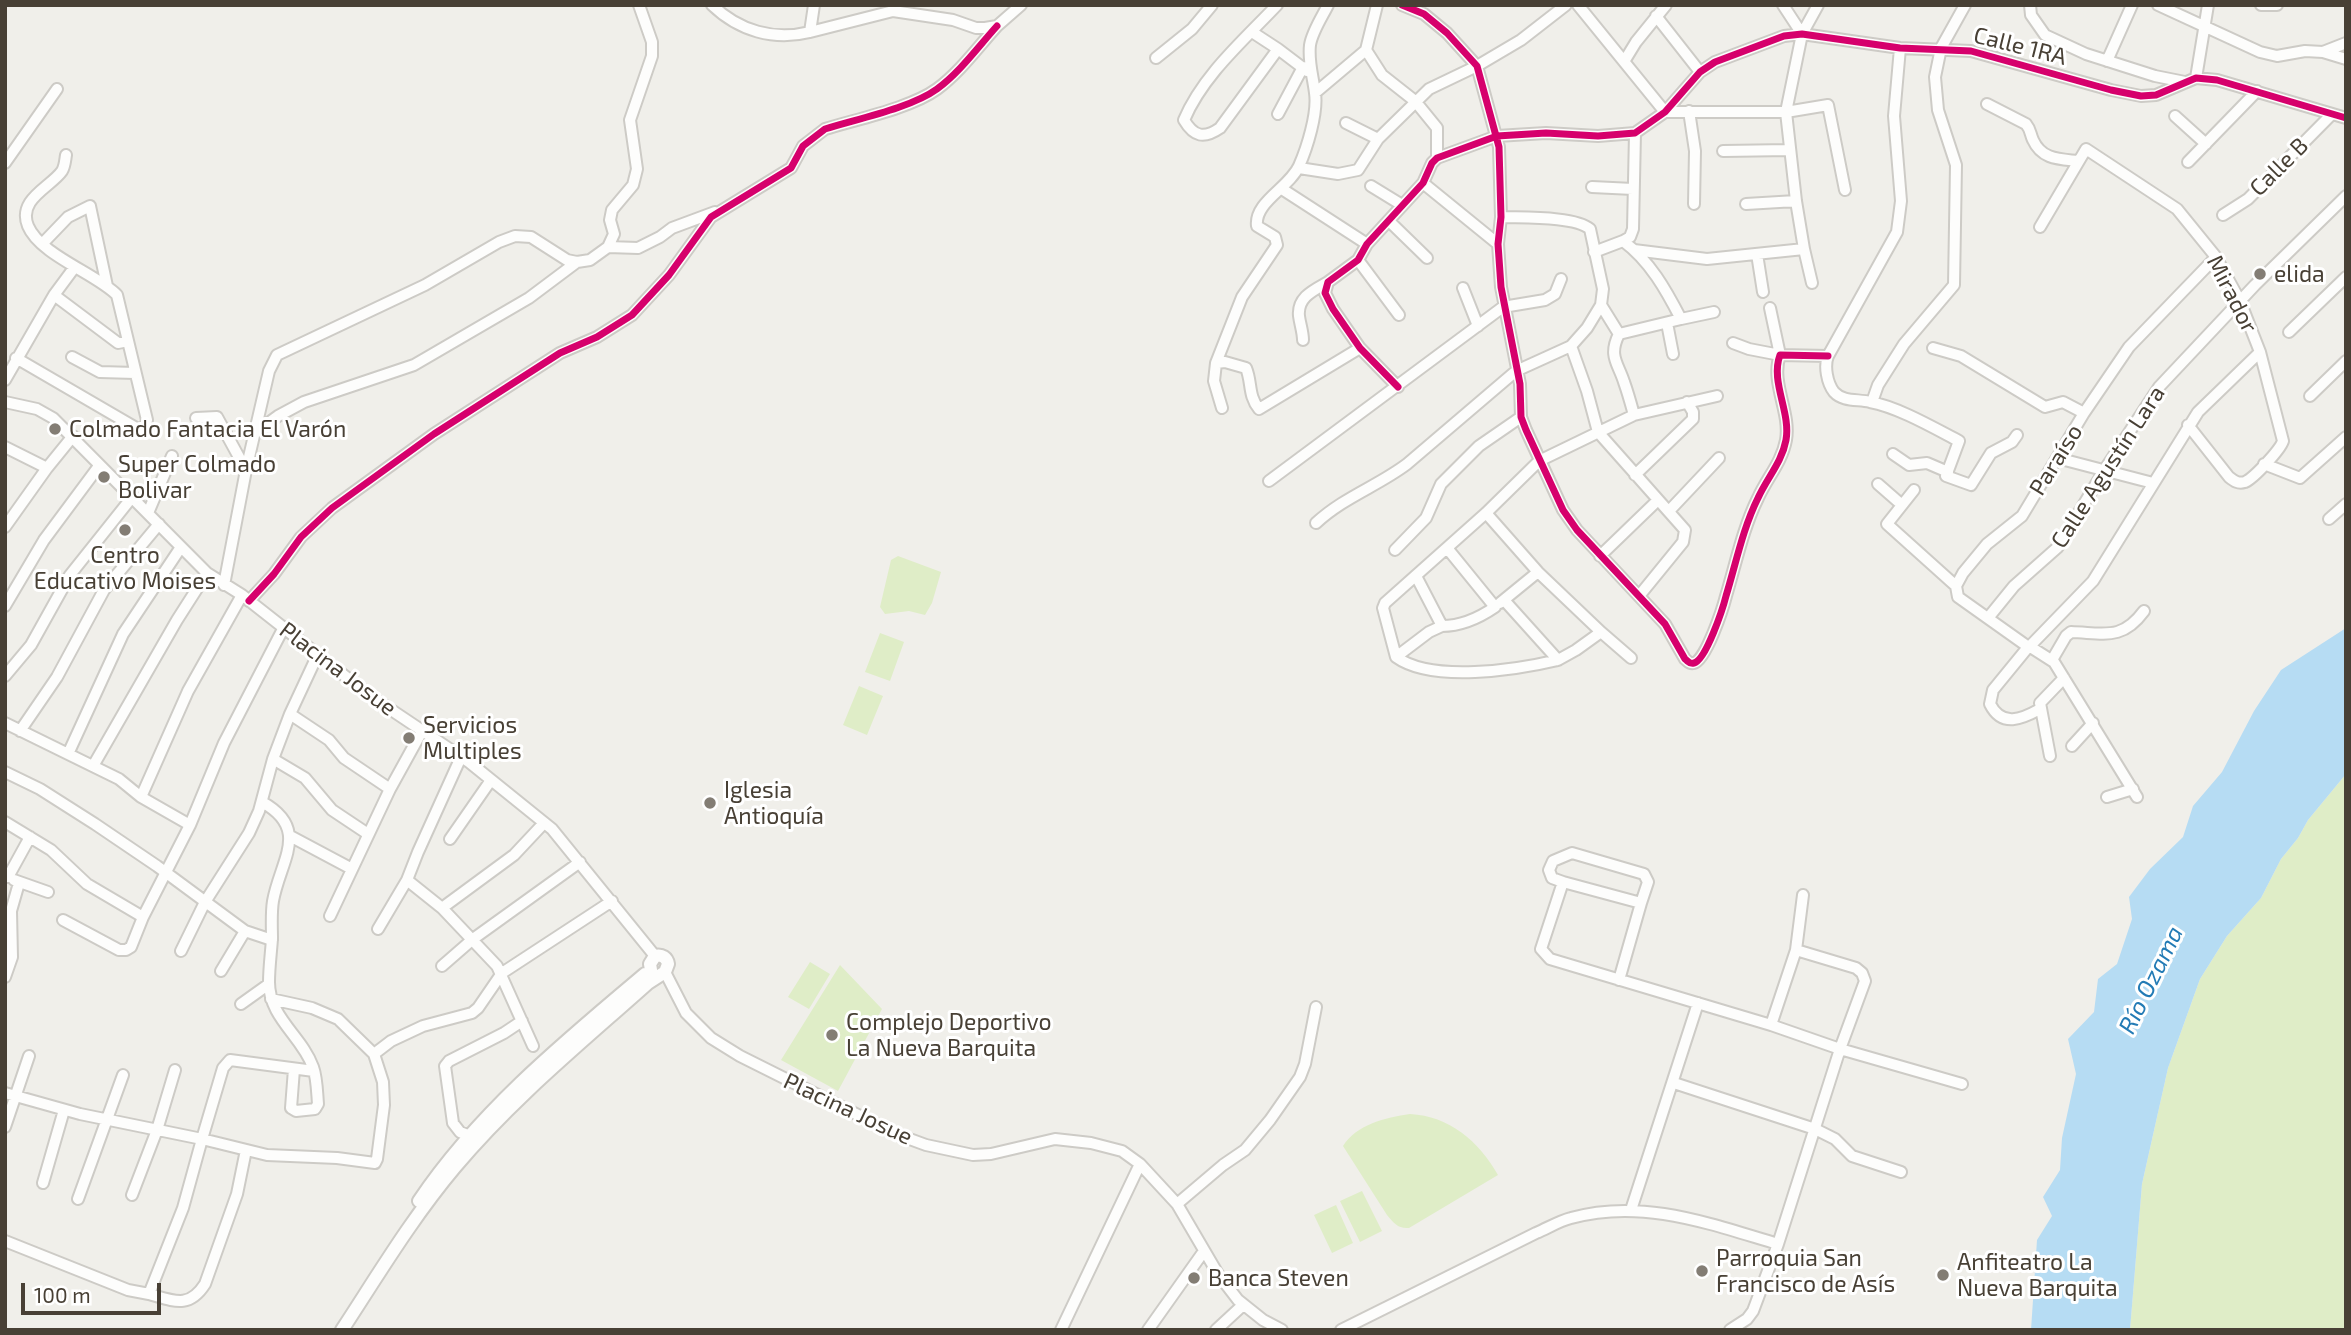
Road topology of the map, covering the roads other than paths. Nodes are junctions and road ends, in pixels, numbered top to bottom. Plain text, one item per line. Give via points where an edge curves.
1 (639, 5) edge
2 (712, 5) edge
3 (814, 5) edge
4 (1021, 5) edge
5 (1212, 5) edge
6 (1277, 5) edge
7 (1328, 5) edge
8 (1377, 5) edge
9 (1566, 5) edge
10 (1578, 5) edge
11 (1667, 5) edge
12 (1783, 5) edge
13 (1818, 5) edge
14 (1965, 5) edge
15 (2030, 5) edge
16 (2132, 5) edge
17 (2158, 5) edge
18 (2208, 5) edge
19 (2261, 5) edge
20 (2277, 5) edge
21 (1406, 6) edge
22 (1656, 16) junction
23 (2204, 25) junction
24 (997, 26) junction
25 (810, 32) junction
26 (1252, 32) junction
27 (1802, 34) junction
28 (2346, 43) edge
29 (1900, 47) junction
30 (1941, 48) junction
31 (1279, 49) junction
32 (1366, 51) junction
33 (2323, 52) junction
34 (1156, 58) dead end
35 (2346, 59) edge
36 (1625, 60) junction
37 (2107, 61) junction
38 (1477, 66) junction
39 (1306, 70) junction
40 (1700, 72) junction
41 (2191, 80) junction
42 (57, 89) dead end
43 (2257, 91) junction
44 (1315, 93) junction
45 (1415, 102) junction
46 (1987, 104) dead end
47 (1689, 111) junction
48 (1665, 112) junction
49 (1786, 112) junction
50 (1278, 114) dead end
51 (2332, 114) junction
52 (2175, 116) dead end
53 (2346, 118) edge
54 (1346, 123) dead end
55 (1635, 133) junction
56 (1497, 136) junction
57 (1378, 139) junction
58 (2206, 144) junction
59 (1789, 150) junction
60 (1723, 151) dead end
61 (66, 155) dead end
62 (1437, 158) junction
63 (2078, 161) junction
64 (2188, 162) dead end
65 (5, 163) edge
66 (1299, 167) junction
67 (1423, 183) junction
68 (1371, 186) dead end
69 (1592, 187) dead end
70 (1282, 189) junction
71 (1633, 189) junction
72 (1845, 190) dead end
73 (2346, 196) edge
74 (1796, 201) junction
75 (1694, 204) dead end
76 (1745, 204) dead end
77 (1402, 205) junction
78 (718, 211) junction
79 (2223, 215) dead end
80 (1501, 217) junction
81 (1388, 221) junction
82 (2040, 227) dead end
83 (1623, 242) junction
84 (43, 243) junction
85 (1367, 244) junction
86 (1498, 244) junction
87 (608, 247) junction
88 (1804, 249) junction
89 (1634, 250) junction
90 (1594, 252) junction
91 (1757, 254) junction
92 (2216, 257) junction
93 (1427, 258) dead end
94 (1357, 260) junction
95 (577, 262) junction
96 (74, 268) junction
97 (2346, 277) edge
98 (1561, 279) dead end
99 (1328, 282) junction
100 (1812, 283) dead end
101 (107, 286) junction
102 (1463, 288) dead end
103 (1763, 292) dead end
104 (54, 295) junction
105 (2240, 301) junction
106 (1601, 305) junction
107 (1503, 307) junction
108 (1770, 308) dead end
109 (1714, 312) dead end
110 (1399, 315) dead end
111 (1681, 319) junction
112 (1667, 323) junction
113 (1478, 326) junction
114 (2289, 332) dead end
115 (1619, 334) junction
116 (1303, 340) dead end
117 (128, 341) junction
118 (1733, 343) dead end
119 (1571, 346) junction
120 (1360, 348) junction
121 (1933, 348) dead end
122 (2260, 352) junction
123 (1673, 354) dead end
124 (1780, 355) junction
125 (1828, 356) junction
126 (72, 357) dead end
127 (16, 358) junction
128 (2346, 361) edge
129 (1216, 363) junction
130 (1516, 371) junction
131 (135, 373) junction
132 (5, 380) edge
133 (1398, 387) junction
134 (1717, 396) dead end
135 (2310, 396) dead end
136 (5, 402) edge
137 (1687, 402) junction
138 (1872, 402) junction
139 (1222, 408) dead end
140 (2084, 413) junction
141 (1634, 415) junction
142 (1521, 417) junction
143 (196, 418) dead end
144 (2189, 425) junction
145 (256, 432) junction
146 (1598, 432) junction
147 (2017, 435) dead end
148 (72, 436) junction
149 (2346, 437) edge
150 (5, 447) edge
151 (1893, 454) dead end
152 (172, 456) dead end
153 (1719, 458) dead end
154 (2057, 458) junction
155 (1539, 461) junction
156 (2264, 464) junction
157 (99, 466) junction
158 (47, 468) junction
159 (2105, 469) junction
160 (246, 470) junction
161 (1948, 472) junction
162 (1634, 475) junction
163 (1269, 481) dead end
164 (2153, 483) junction
165 (1878, 484) dead end
166 (1914, 490) dead end
167 (133, 496) junction
168 (1658, 500) junction
169 (2346, 504) edge
170 (1902, 505) junction
171 (1669, 511) junction
172 (148, 513) junction
173 (1486, 513) junction
174 (2329, 519) dead end
175 (1316, 523) dead end
176 (159, 524) junction
177 (5, 527) edge
178 (181, 547) junction
179 (1447, 548) junction
180 (1395, 550) dead end
181 (1600, 556) junction
182 (1538, 572) junction
183 (207, 573) junction
184 (1416, 576) junction
185 (224, 585) junction
186 (1956, 586) junction
187 (1639, 596) junction
188 (246, 598) junction
189 (1499, 603) junction
190 (5, 606) edge
191 (2144, 611) dead end
192 (1988, 618) junction
193 (1442, 626) junction
194 (284, 627) junction
195 (1601, 632) junction
196 (2028, 646) junction
197 (318, 654) junction
198 (1396, 657) junction
199 (1631, 658) dead end
200 (1558, 660) junction
201 (2052, 660) junction
202 (5, 676) edge
203 (2064, 678) junction
204 (2040, 709) junction
205 (290, 714) junction
206 (5, 723) edge
207 (2093, 723) junction
208 (422, 730) junction
209 (20, 731) junction
210 (2072, 746) dead end
211 (68, 754) junction
212 (2050, 756) dead end
213 (461, 757) junction
214 (273, 759) junction
215 (93, 766) junction
216 (5, 772) edge
217 (491, 780) junction
218 (390, 789) junction
219 (141, 797) junction
220 (2107, 797) dead end
221 (262, 802) junction
222 (5, 822) edge
223 (544, 823) junction
224 (190, 825) junction
225 (368, 834) junction
226 (290, 836) junction
227 (30, 837) junction
228 (450, 839) dead end
229 (580, 862) junction
230 (352, 869) junction
231 (166, 873) junction
232 (7, 876) edge
233 (407, 880) junction
234 (1563, 882) junction
235 (19, 883) junction
236 (48, 892) dead end
237 (1803, 895) dead end
238 (612, 901) junction
239 (205, 902) junction
240 (1640, 903) junction
241 (442, 908) junction
242 (330, 916) dead end
243 (142, 917) junction
244 (63, 920) dead end
245 (378, 929) dead end
246 (245, 931) junction
247 (473, 939) junction
248 (272, 940) junction
249 (1796, 950) junction
250 (181, 951) dead end
251 (9, 956) edge
252 (655, 956) joint
253 (442, 966) dead end
254 (220, 971) dead end
255 (658, 972) junction
256 (502, 973) junction
257 (5, 977) edge
258 (1619, 981) junction
259 (269, 984) junction
260 (271, 999) junction
261 (1698, 1003) junction
262 (241, 1004) dead end
263 (1316, 1007) dead end
264 (522, 1021) junction
265 (1771, 1025) junction
266 (533, 1046) dead end
267 (1840, 1049) junction
268 (374, 1054) junction
269 (29, 1056) dead end
270 (294, 1069) junction
271 (175, 1070) dead end
272 (314, 1071) junction
273 (124, 1074) dead end
274 (1674, 1083) junction
275 (1962, 1084) dead end
276 (11, 1095) edge
277 (64, 1110) junction
278 (106, 1120) junction
279 (5, 1126) edge
280 (1815, 1129) junction
281 (157, 1130) junction
282 (470, 1136) junction
283 (202, 1139) junction
284 (246, 1150) junction
285 (451, 1164) junction
286 (1140, 1164) junction
287 (1901, 1172) dead end
288 (43, 1183) dead end
289 (132, 1195) dead end
290 (78, 1199) dead end
291 (1177, 1204) junction
292 (1631, 1210) junction
293 (403, 1229) junction
294 (5, 1241) edge
295 (1778, 1244) junction
296 (1204, 1251) junction
297 (149, 1294) junction
298 (1243, 1306) junction
299 (333, 1330) edge
300 (342, 1330) edge
301 (1062, 1330) edge
302 (1148, 1330) edge
303 (1216, 1330) edge
304 (1282, 1330) edge
305 (1341, 1330) edge
306 (1731, 1330) edge

1 - 87 street via 652,56 630,120 637,169 633,185 611,215 614,234
2 - 25 street via 727,19 769,35
3 - 25 street
4 - 24 street
5 - 34 street via 1192,29
6 - 26 street
7 - 39 street via 1310,42
8 - 32 street
9 - 38 street
10 - 36 street
11 - 22 street
12 - 27 street
13 - 27 street
14 - 30 street
15 - 37 street via 2031,15 2045,35
16 - 37 street
17 - 23 street
18 - 23 street
19 - 20 street
21 - 38 street via 1447,33
22 - 36 street
22 - 40 street
23 - 33 street via 2277,56
23 - 41 street
24 - 25 street via 976,28 893,11
24 - 78 street via 935,91 825,130 803,146 791,168
26 - 31 street
26 - 31 street via 1200,91 1184,120 1200,135 1220,128
27 - 29 street, Calle 1RA
27 - 40 street, Calle 1RA via 1756,45
27 - 49 street
28 - 33 street
29 - 30 street, Calle 1RA
29 - 125 street via 1894,116 1902,201 1898,232
30 - 41 street, Calle 1RA via 1972,51 2141,96 2156,95
30 - 138 street via 1936,88 1938,110 1956,165 1956,277 1951,290 1904,344
31 - 39 street
32 - 44 street
32 - 45 street via 1382,75
33 - 35 street
36 - 48 street
37 - 41 street via 2155,76
38 - 45 street via 1433,86
38 - 56 street
39 - 44 street
39 - 50 street
40 - 48 street, Calle 1RA
41 - 43 street via 2217,80
42 - 65 street
43 - 51 street
43 - 58 street
44 - 66 street via 1316,110
45 - 57 street
45 - 62 street via 1438,130
46 - 63 street via 2026,124 2035,144 2054,160
47 - 48 street
47 - 49 street
47 - 75 street via 1695,151
48 - 55 street, Calle 1RA
49 - 59 street
49 - 72 street via 1828,106
51 - 53 street
51 - 79 street, Calle B via 2248,199
52 - 58 street
54 - 57 street
55 - 56 street
55 - 71 street
56 - 62 street
56 - 80 street
57 - 66 street via 1353,172
58 - 64 street
59 - 60 street
59 - 74 street
61 - 84 street via 63,170 39,190 27,215 30,231
62 - 67 street
63 - 82 street
63 - 92 street, Mirador via 2087,149 2180,211
66 - 70 street
67 - 77 street
67 - 86 street
68 - 77 street
69 - 71 street
70 - 85 street
70 - 129 street via 1256,218 1257,226 1275,237 1278,245 1242,298
71 - 83 street via 1633,229
73 - 105 street, Calle Agustín Lara
74 - 76 street
74 - 88 street
77 - 81 street
78 - 87 street via 672,228 638,248
78 - 188 street via 632,315 559,353 331,508 301,537 274,574
80 - 86 street
80 - 90 street via 1586,226
81 - 85 street
81 - 93 street
83 - 89 street
83 - 90 street
84 - 96 street
84 - 101 street via 68,217 90,206
85 - 94 street
86 - 107 street
87 - 95 street via 590,260
88 - 91 street
88 - 100 street
89 - 91 street via 1707,259
89 - 111 street via 1663,286
90 - 106 street via 1603,289
91 - 103 street
92 - 105 street, Mirador
92 - 140 street, Paraíso via 2133,342
94 - 99 street
94 - 110 street
95 - 145 street via 530,298 414,365 304,402
95 - 145 street via 531,237 515,236 418,288 288,348 273,361
96 - 101 street
96 - 104 street
97 - 114 street
98 - 107 street via 1555,294 1545,300
99 - 116 street via 1300,304
99 - 120 street via 1325,293
101 - 117 street via 117,295
102 - 113 street
104 - 117 street via 118,343
104 - 127 street
105 - 122 street, Mirador
105 - 159 street, Calle Agustín Lara via 2152,395
106 - 115 street
106 - 119 street
107 - 113 street
107 - 130 street
108 - 124 street
109 - 111 street
111 - 112 street
112 - 115 street
112 - 123 street
113 - 133 street
115 - 141 street via 1614,356
117 - 131 street
118 - 124 street
119 - 130 street
119 - 146 street
120 - 129 street via 1259,408 1253,401 1246,368
120 - 133 street
121 - 140 street via 1961,356 2045,407 2063,402
122 - 144 street
122 - 156 street, Mirador via 2283,441
124 - 125 street
124 - 187 street via 1778,377 1786,439 1755,505 1723,608 1700,659 1694,663 1685,659 1665,624
125 - 138 street via 1825,364 1834,392 1849,400
126 - 131 street via 100,372
127 - 131 street via 138,429 145,427 147,420
127 - 132 street
128 - 135 street
129 - 139 street via 1214,381
130 - 142 street
130 - 175 street via 1407,464 1343,501
133 - 163 street
134 - 137 street
136 - 148 street, Placina Josue via 53,418
137 - 141 street
137 - 162 street via 1693,419
138 - 161 street via 1959,441
140 - 154 street, Paraíso
141 - 146 street
142 - 155 street
142 - 180 street via 1479,446 1441,484 1426,519
143 - 160 street via 217,417
144 - 156 street, Mirador via 2229,477 2238,482 2247,481
144 - 164 street
145 - 160 street
146 - 155 street
146 - 162 street
147 - 161 street via 1991,453 1972,484 1947,477
148 - 157 street, Placina Josue
148 - 158 street
149 - 156 street via 2303,478
150 - 158 street
151 - 161 street via 1908,465 1927,463
152 - 172 street
153 - 171 street
154 - 159 street
154 - 186 street, Paraíso via 2020,518 1982,549
155 - 173 street
155 - 181 street via 1563,510
157 - 167 street, Placina Josue
157 - 190 street via 44,540
158 - 177 street
159 - 164 street
159 - 192 street, Calle Agustín Lara via 2054,551 2014,586
160 - 185 street
162 - 168 street
164 - 196 street via 2093,581
165 - 170 street
166 - 170 street
167 - 172 street, Placina Josue
167 - 202 street via 70,575 31,645
168 - 171 street
168 - 181 street
169 - 174 street
170 - 186 street via 1888,524
171 - 187 street via 1685,530 1683,542
172 - 176 street, Placina Josue
173 - 179 street
173 - 182 street
176 - 178 street, Placina Josue
176 - 209 street via 104,590 57,677
178 - 183 street, Placina Josue
178 - 211 street via 123,634
179 - 184 street
179 - 189 street
181 - 187 street
182 - 189 street
182 - 195 street
183 - 185 street, Placina Josue
183 - 215 street
184 - 193 street
184 - 198 street via 1382,608
185 - 188 street, Placina Josue
186 - 192 street via 1961,600
188 - 194 street, Placina Josue
188 - 219 street via 188,691
189 - 193 street via 1480,618
189 - 200 street
191 - 201 street via 2132,626 2118,633 2071,632
192 - 196 street
193 - 198 street
194 - 197 street, Placina Josue
194 - 224 street via 224,743
195 - 199 street
195 - 200 street
196 - 201 street
196 - 204 street via 1993,690 1990,704 2006,719 2019,720
197 - 205 street
197 - 208 street, Placina Josue
198 - 200 street via 1421,669 1466,671 1524,668
201 - 203 street
203 - 204 street via 2042,699
203 - 207 street
204 - 212 street
205 - 214 street
205 - 218 street
206 - 209 street
207 - 210 street
207 - 220 street via 2135,793
208 - 213 street, Placina Josue
208 - 218 street
209 - 211 street
211 - 215 street
213 - 217 street, Placina Josue
213 - 233 street
214 - 221 street
214 - 225 street via 305,778 332,810
215 - 219 street
216 - 231 street via 40,789
217 - 223 street, Placina Josue
217 - 228 street
218 - 225 street
219 - 224 street
221 - 226 street via 274,808
221 - 239 street via 249,833
222 - 227 street
223 - 229 street, Placina Josue
223 - 241 street via 514,855
224 - 231 street
225 - 230 street
226 - 230 street
226 - 248 street via 288,858 273,900
227 - 232 street
227 - 243 street via 87,884
229 - 238 street, Placina Josue
229 - 247 street
230 - 242 street
231 - 239 street
231 - 243 street
232 - 235 street
233 - 241 street
233 - 245 street
234 - 240 street
234 - 240 street via 1552,878 1549,870 1553,861 1572,853 1644,874 1648,882
234 - 258 street via 1542,952 1550,959
235 - 236 street
235 - 251 street via 11,911
237 - 249 street
238 - 252 street, Placina Josue
238 - 256 street
239 - 246 street
239 - 250 street
240 - 258 street
241 - 247 street
243 - 244 street via 126,950
246 - 248 street
246 - 254 street
247 - 253 street
247 - 256 street
248 - 259 street
249 - 265 street
249 - 267 street via 1862,973 1863,990
251 - 257 street
252 - 255 street via 651,961
255 - 282 street via 541,1065
255 - 285 street
255 - 286 street, Placina Josue via 685,1013 711,1038 896,1134 973,1155 1067,1140 1122,1151
256 - 264 street
256 - 268 street via 472,1013 423,1026
258 - 261 street
259 - 260 street
259 - 262 street
260 - 268 street via 338,1019
260 - 272 street
261 - 265 street
261 - 274 street
263 - 291 street via 1300,1077 1245,1150
264 - 266 street
264 - 282 street via 445,1066 453,1123
265 - 267 street
267 - 275 street
267 - 280 street
268 - 284 street via 384,1105 375,1163
269 - 276 street
270 - 272 street
270 - 272 street via 291,1108 296,1111 315,1109 318,1104
270 - 283 street via 236,1059 228,1062
271 - 281 street
273 - 278 street
274 - 280 street
274 - 292 street
276 - 277 street
276 - 279 street
277 - 278 street
277 - 288 street
278 - 281 street
278 - 290 street
280 - 287 street via 1836,1139 1852,1156
280 - 295 street
281 - 283 street
281 - 289 street
282 - 285 street
283 - 284 street
283 - 297 street via 183,1208
284 - 297 street via 237,1194 197,1296 183,1302
285 - 293 street
286 - 291 street, Placina Josue
286 - 301 street
291 - 296 street, Placina Josue
292 - 295 street via 1673,1214
292 - 305 street via 1569,1218
293 - 299 street
293 - 300 street
294 - 297 street
295 - 306 street via 1753,1311
296 - 298 street, Placina Josue
296 - 302 street
298 - 303 street
298 - 304 street, Placina Josue

